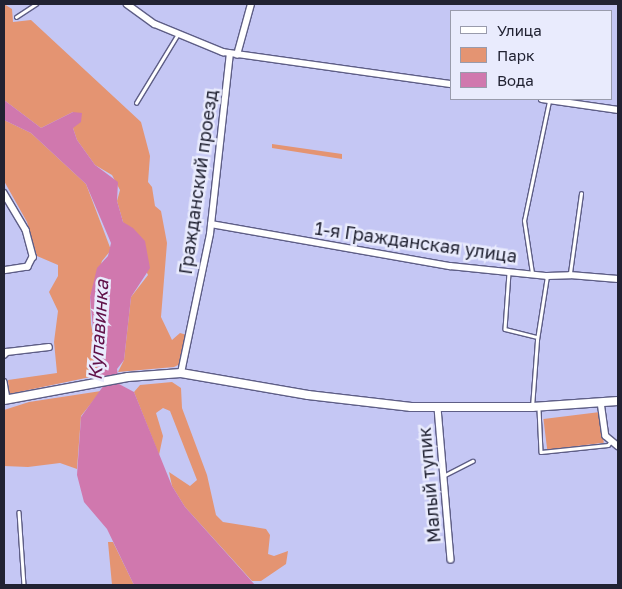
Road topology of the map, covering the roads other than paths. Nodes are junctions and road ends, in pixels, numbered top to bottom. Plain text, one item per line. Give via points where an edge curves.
1 (36, 4) edge
2 (127, 4) edge
3 (251, 4) edge
4 (16, 17) dead end
5 (178, 34) junction
6 (230, 54) junction
7 (237, 55) junction
8 (450, 84) edge
9 (549, 100) edge
10 (136, 103) dead end
11 (618, 110) edge
12 (4, 193) edge
13 (581, 194) dead end
14 (211, 224) junction
15 (4, 271) edge
16 (509, 273) junction
17 (532, 273) junction
18 (570, 275) junction
19 (547, 276) junction
20 (618, 280) edge
21 (537, 337) junction
22 (49, 347) dead end
23 (4, 355) edge
24 (182, 373) junction
25 (4, 382) edge
26 (6, 399) edge
27 (618, 401) edge
28 (601, 402) junction
29 (536, 407) junction
30 (438, 408) junction
31 (611, 441) junction
32 (618, 446) edge
33 (473, 461) dead end
34 (444, 476) junction
35 (19, 512) dead end
36 (451, 559) dead end
37 (24, 585) edge

1 - 4 lane
2 - 5 street via 155,24
3 - 7 street
5 - 6 street
5 - 10 lane
6 - 7 street
6 - 14 street, Гражданский проезд
7 - 8 street
9 - 11 street
9 - 17 lane via 524,221
12 - 15 street via 26,230 33,257 28,267
13 - 18 lane
14 - 16 street, 1-я Гражданская улица via 432,263
14 - 24 street, Гражданский проезд
16 - 17 street, 1-я Гражданская улица
16 - 21 lane via 505,329
17 - 19 street, 1-я Гражданская улица
18 - 19 street, 1-я Гражданская улица
18 - 20 street, 1-я Гражданская улица
19 - 21 lane
21 - 29 lane
22 - 23 street via 14,350
24 - 26 main road via 128,376
24 - 30 main road via 352,402
25 - 26 street
27 - 28 main road
28 - 29 main road
28 - 31 street via 606,436
29 - 30 main road
29 - 31 lane via 541,452
30 - 34 street, Малый тупик
31 - 32 street
33 - 34 lane
34 - 36 street, Малый тупик
35 - 37 lane

